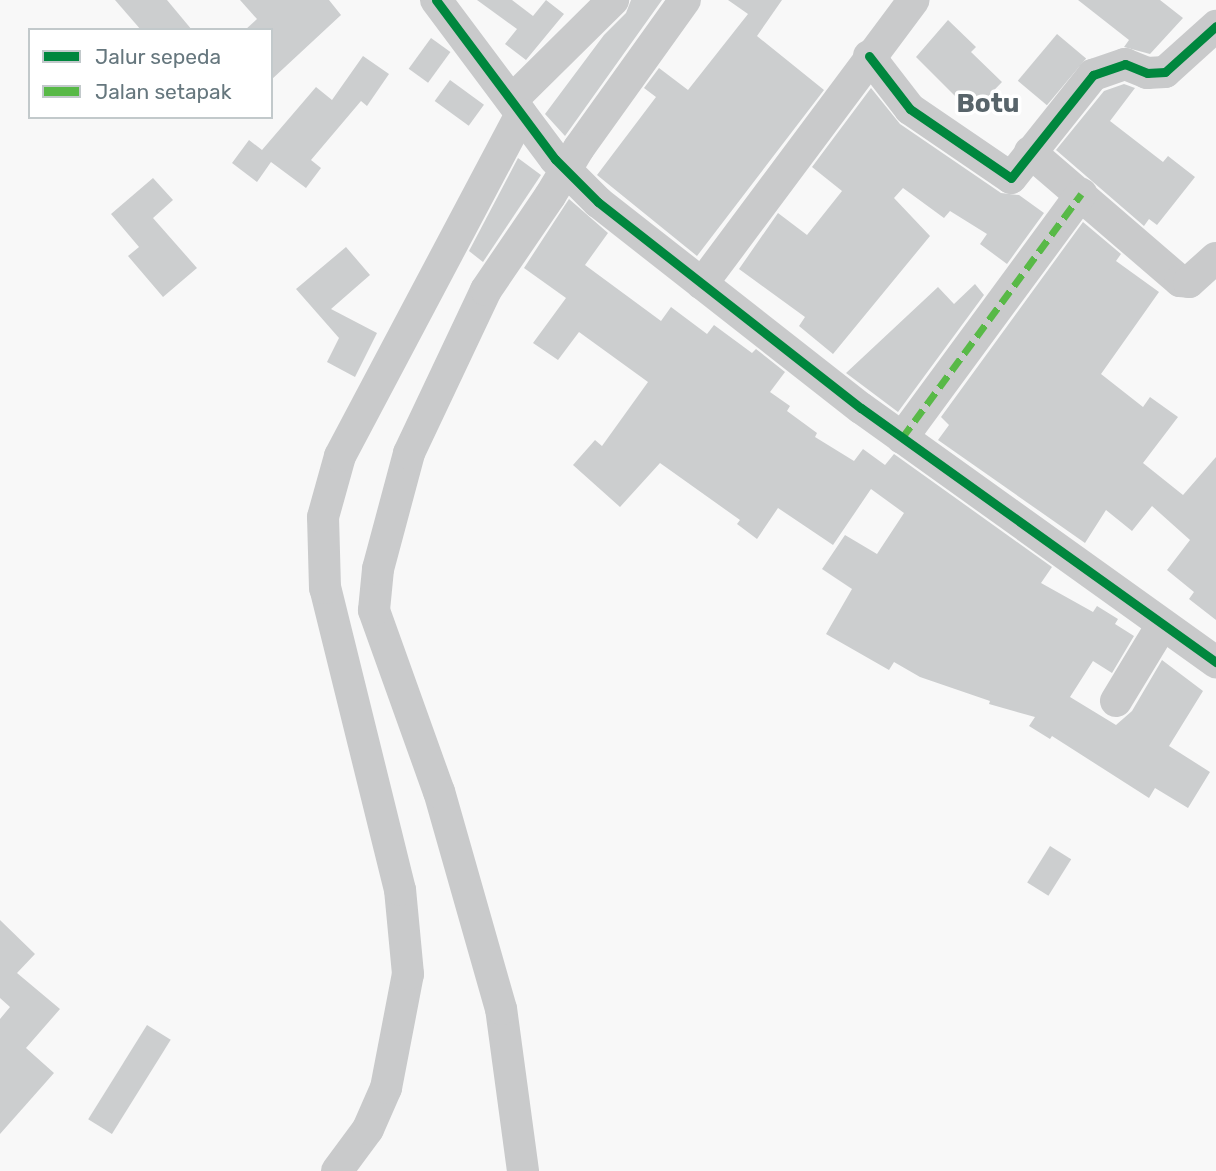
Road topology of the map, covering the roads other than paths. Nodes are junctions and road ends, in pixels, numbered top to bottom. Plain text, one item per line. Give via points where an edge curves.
1 (436, 0) edge
2 (613, 0) edge
3 (685, 0) edge
4 (914, 0) edge
5 (1211, 42) edge
6 (869, 56) junction
7 (517, 106) junction
8 (1030, 152) junction
9 (1081, 194) junction
10 (1216, 258) edge
11 (702, 284) junction
12 (902, 438) junction
13 (1162, 625) junction
14 (1216, 662) edge
15 (1116, 701) dead end
16 (337, 1171) edge
17 (523, 1171) edge

1 - 7 street
2 - 7 street
3 - 17 street, bridge via 579,148 486,290 409,453 377,569 374,610 439,792 501,1009
4 - 6 street
5 - 8 street via 1157,75 1125,64 1093,75
6 - 8 street via 910,109 1010,178
6 - 11 street
7 - 11 street via 572,180
7 - 16 street via 340,456 323,517 325,588 400,890 408,974 386,1088 368,1129
8 - 9 street
9 - 10 street via 1184,282
9 - 12 street
11 - 12 street
12 - 13 street
13 - 14 street
13 - 15 street

